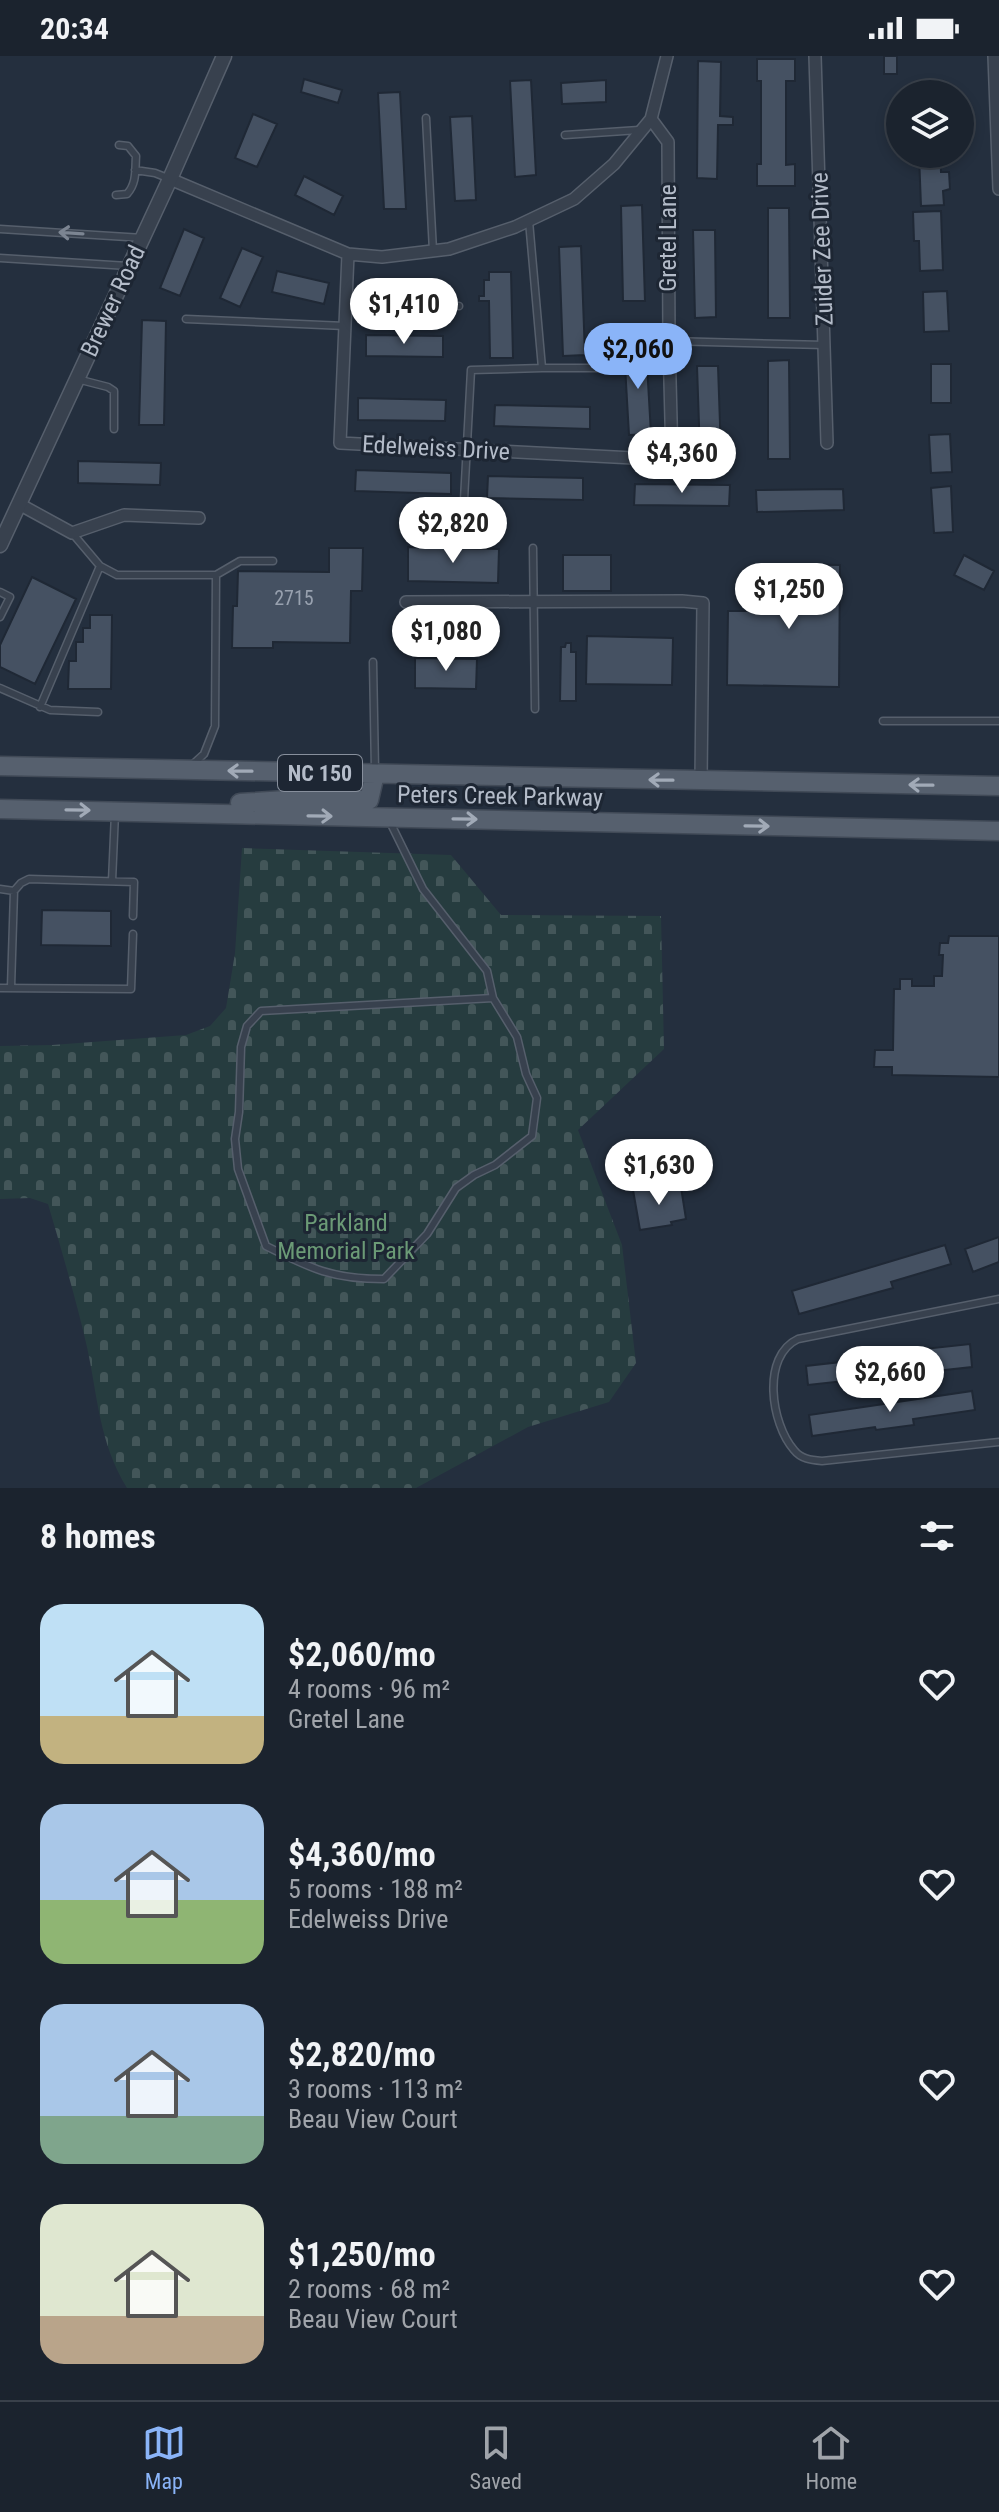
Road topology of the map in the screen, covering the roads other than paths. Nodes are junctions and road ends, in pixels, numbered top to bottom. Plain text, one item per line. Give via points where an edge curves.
1 (224, 56) edge
2 (667, 56) edge
3 (815, 56) edge
4 (994, 56) edge
5 (426, 118) dead end
6 (651, 119) junction
7 (643, 130) junction
8 (565, 135) dead end
9 (119, 145) dead end
10 (135, 170) junction
11 (170, 179) junction
12 (999, 189) edge
13 (116, 195) dead end
14 (529, 221) junction
15 (0, 229) edge
16 (143, 238) junction
17 (433, 251) junction
18 (348, 254) junction
19 (0, 258) edge
20 (130, 266) junction
21 (346, 301) junction
22 (459, 306) dead end
23 (186, 319) dead end
24 (345, 326) junction
25 (669, 341) junction
26 (825, 345) junction
27 (542, 368) junction
28 (601, 368) dead end
29 (77, 379) junction
30 (114, 429) dead end
31 (827, 443) dead end
32 (468, 450) junction
33 (672, 460) joint
34 (464, 500) dead end
35 (19, 504) junction
36 (199, 518) dead end
37 (5, 524) edge
38 (72, 533) junction
39 (0, 545) edge
40 (533, 548) dead end
41 (273, 561) dead end
42 (100, 566) junction
43 (216, 575) junction
44 (0, 592) edge
45 (406, 602) dead end
46 (533, 603) junction
47 (0, 617) edge
48 (373, 662) dead end
49 (0, 688) edge
50 (40, 707) junction
51 (535, 709) dead end
52 (98, 712) dead end
53 (883, 721) dead end
54 (999, 721) edge
55 (0, 766) edge
56 (186, 770) junction
57 (375, 774) junction
58 (701, 780) junction
59 (999, 786) edge
60 (0, 809) edge
61 (120, 811) junction
62 (387, 817) junction
63 (999, 831) edge
64 (112, 881) junction
65 (0, 889) edge
66 (14, 891) junction
67 (133, 916) dead end
68 (133, 934) dead end
69 (11, 987) junction
70 (0, 988) edge
71 (493, 998) junction
72 (999, 1299) edge
73 (999, 1442) edge

1 - 11 street, Brewer Road
2 - 6 street
3 - 26 street, Zuider Zee Drive
4 - 12 street
5 - 17 lane
6 - 7 street
6 - 25 street, Gretel Lane via 668,142
7 - 8 lane
7 - 14 street via 574,199
9 - 10 lane via 128,146 136,156
10 - 11 lane
10 - 13 lane via 131,190
11 - 16 street, Brewer Road
11 - 18 street
14 - 17 street
14 - 27 lane
16 -> 15 lane
16 - 20 street, Brewer Road
17 - 18 street via 382,257
18 - 21 street, Edelweiss Drive
19 - 20 lane
20 - 29 street, Brewer Road
21 - 22 lane
21 - 24 street, Edelweiss Drive
23 - 24 lane
24 - 32 street, Edelweiss Drive via 340,443
25 - 26 lane
25 - 33 street, Gretel Lane
26 - 31 street, Zuider Zee Drive
27 - 28 lane
27 - 32 lane via 471,370
29 - 30 lane via 112,389
29 - 35 street, Brewer Road
32 - 33 street, Edelweiss Drive
32 - 34 lane
35 - 37 street, Brewer Road
35 - 38 street
36 - 38 street via 124,515
37 - 39 street, Brewer Road
38 - 42 lane
40 - 46 lane
41 - 43 lane via 240,561
42 - 43 lane via 117,575
42 - 50 lane
43 - 56 lane via 215,726 204,754
44 - 47 lane via 10,597
45 - 46 street
46 - 51 lane
46 - 58 street via 703,603
48 - 57 lane
49 - 50 lane
50 - 52 lane
53 - 54 lane
55 - 56 main road, Peters Creek Parkway / NC 150
57 -> 56 main road, Peters Creek Parkway / NC 150
58 -> 57 main road, Peters Creek Parkway / NC 150
57 - 61 main road via 369,800
59 -> 58 main road, Peters Creek Parkway / NC 150
60 -> 61 main road, Peters Creek Parkway / NC 150
61 -> 62 main road, Peters Creek Parkway / NC 150
61 - 64 lane
62 -> 63 main road, Peters Creek Parkway / NC 150
62 - 71 lane via 423,889 487,971
64 - 66 lane via 29,879
64 - 67 lane via 134,882
65 - 66 lane
66 - 69 lane
68 - 69 lane via 131,989
69 - 70 lane
71 - 71 lane via 517,1037 537,1098 532,1136 456,1188 427,1234 384,1279 349,1279 315,1270 266,1246 238,1169 235,1139 241,1047 254,1018 261,1011
72 - 73 lane via 798,1339 777,1359 772,1377 786,1436 807,1460

